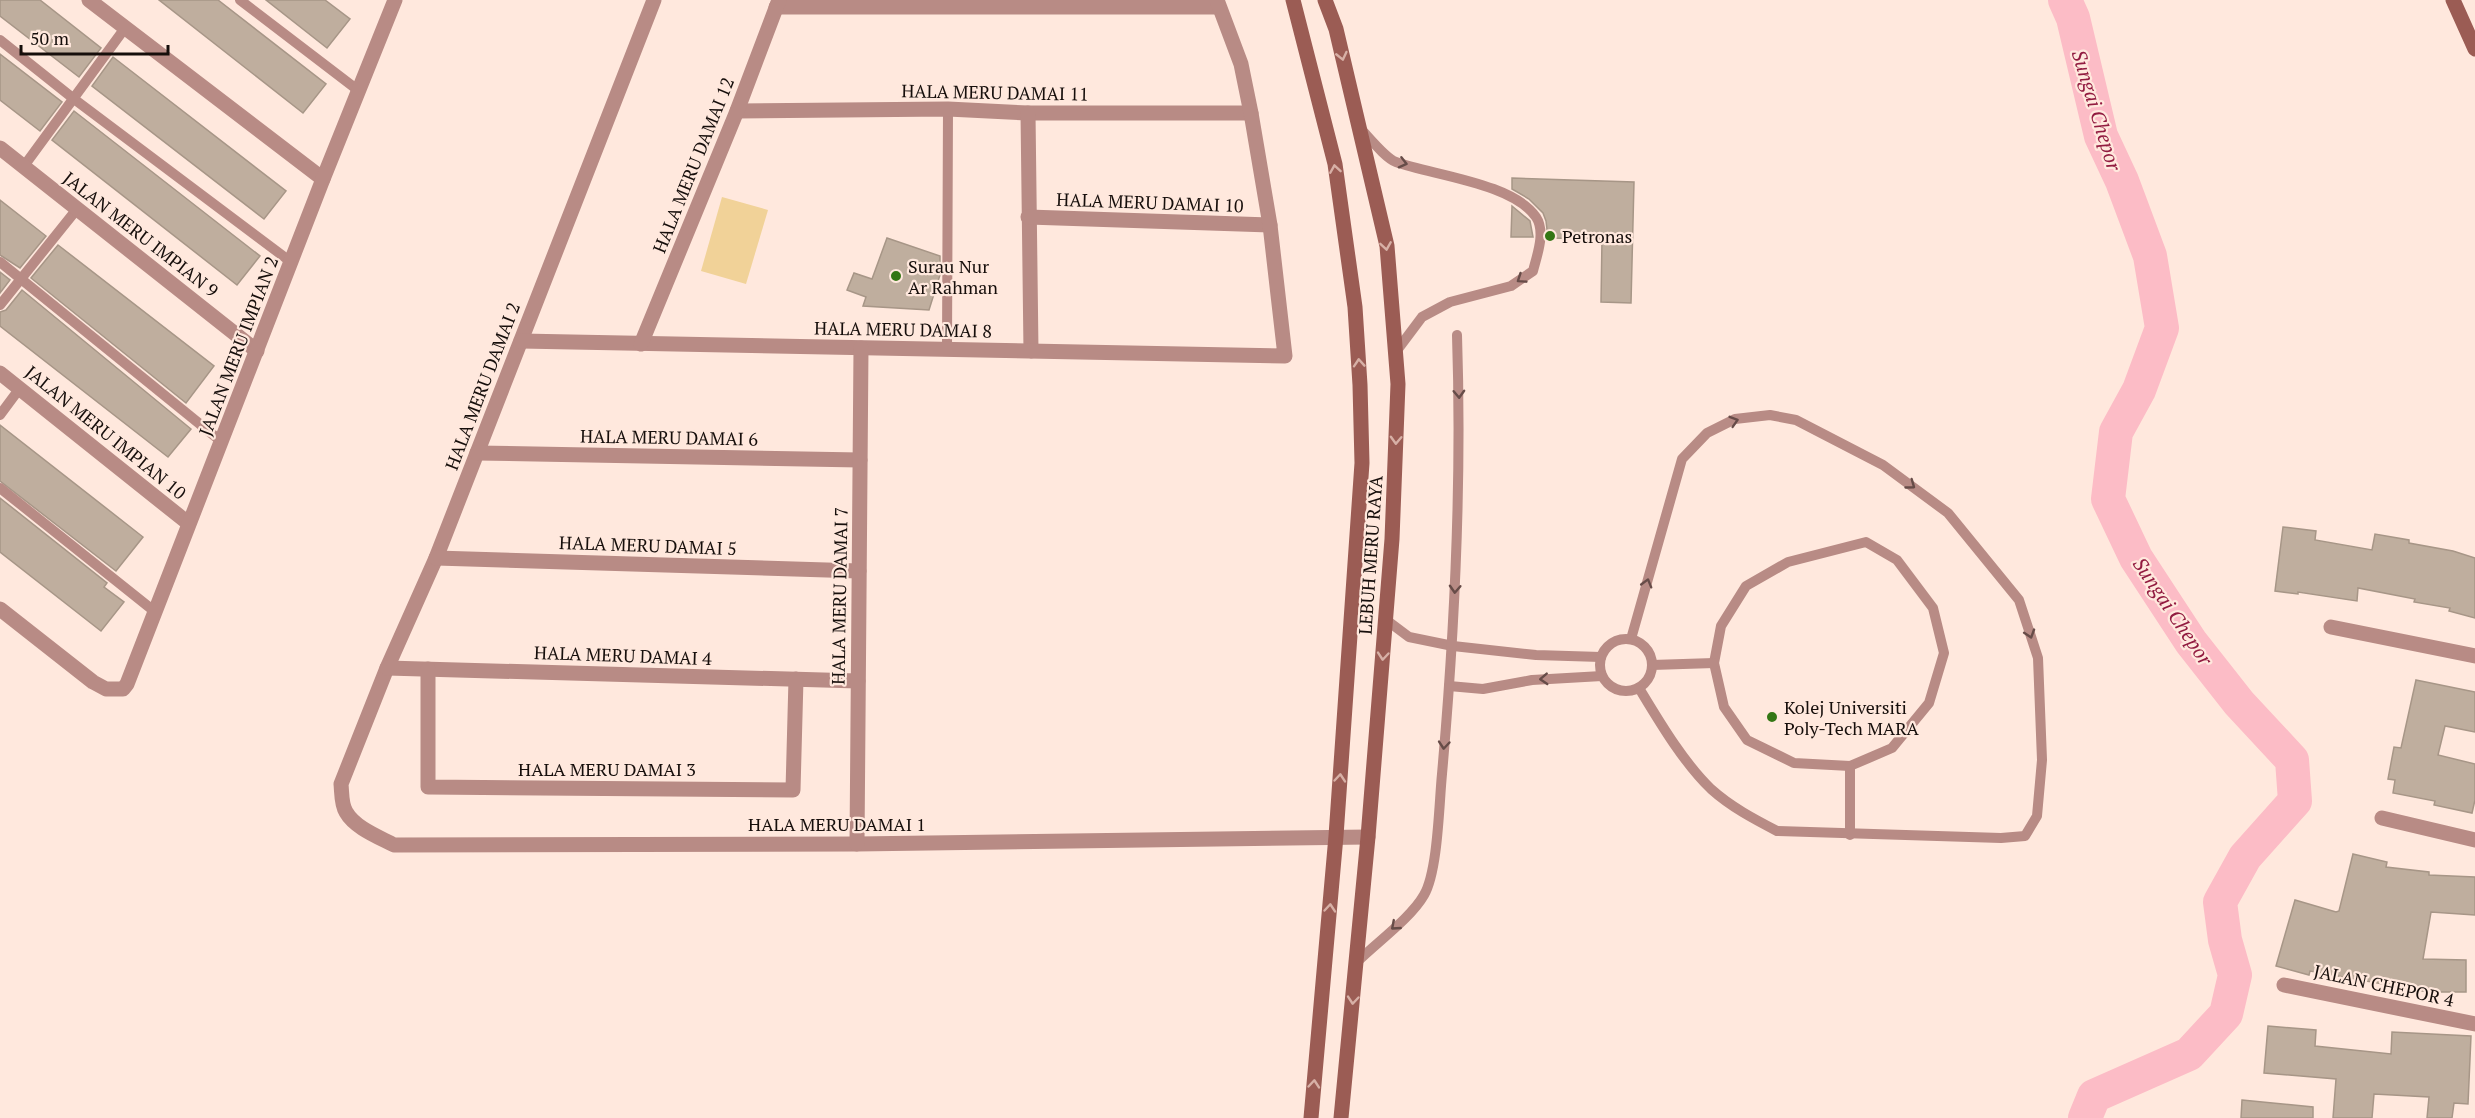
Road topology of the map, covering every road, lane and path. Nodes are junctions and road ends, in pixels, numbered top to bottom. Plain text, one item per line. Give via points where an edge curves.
1 (90, 0) edge
2 (240, 0) edge
3 (654, 0) edge
4 (1293, 0) edge
5 (1326, 0) edge
6 (2453, 0) edge
7 (392, 1) edge
8 (778, 3) edge
9 (1218, 4) edge
10 (125, 28) junction
11 (0, 40) edge
12 (2475, 49) edge
13 (359, 91) junction
14 (74, 99) junction
15 (948, 109) junction
16 (737, 111) junction
17 (1028, 113) junction
18 (1251, 113) junction
19 (1359, 127) junction
20 (0, 148) edge
21 (24, 166) junction
22 (323, 179) junction
23 (77, 209) junction
24 (1028, 217) junction
25 (1270, 225) junction
26 (0, 262) edge
27 (291, 262) junction
28 (20, 278) junction
29 (0, 305) edge
30 (1457, 335) dead end
31 (521, 341) junction
32 (641, 344) junction
33 (861, 348) junction
34 (947, 350) junction
35 (257, 351) junction
36 (1031, 351) junction
37 (1395, 353) junction
38 (0, 373) edge
39 (20, 388) junction
40 (0, 415) edge
41 (222, 442) junction
42 (477, 453) junction
43 (860, 460) junction
44 (0, 489) edge
45 (188, 523) junction
46 (436, 558) junction
47 (859, 571) junction
48 (0, 609) edge
49 (154, 611) junction
50 (1385, 619) junction
51 (2331, 627) dead end
52 (1631, 639) junction
53 (1453, 646) junction
54 (2475, 656) edge
55 (1601, 657) junction
56 (1714, 663) junction
57 (1652, 665) junction
58 (387, 668) junction
59 (428, 669) junction
60 (1602, 676) junction
61 (796, 679) junction
62 (858, 681) junction
63 (1449, 686) junction
64 (1639, 688) junction
65 (1850, 766) junction
66 (341, 783) joint
67 (2382, 818) dead end
68 (1850, 835) junction
69 (1336, 836) junction
70 (1368, 837) junction
71 (2475, 840) edge
72 (856, 844) junction
73 (1357, 962) junction
74 (2284, 985) dead end
75 (2475, 1024) edge
76 (1311, 1118) edge
77 (1341, 1118) edge

1 - 10 street
2 - 13 lane
3 - 31 street, HALA MERU DAMAI 2
69 -> 4 main road, LEBUH MERU RAYA via 1362,463 1360,385 1355,307 1335,164
5 -> 19 main road, LEBUH MERU RAYA
6 - 12 main road
7 - 13 street, JALAN MERU IMPIAN 2
8 - 9 street
8 - 16 street, HALA MERU DAMAI 12
9 - 18 street via 1241,64
10 - 14 lane
10 - 22 street
11 - 14 lane
13 - 22 street, JALAN MERU IMPIAN 2
14 - 21 lane
14 - 27 lane
15 - 16 street, HALA MERU DAMAI 11
15 - 17 street, HALA MERU DAMAI 11
15 - 34 lane
16 - 32 street, HALA MERU DAMAI 12
17 - 18 street, HALA MERU DAMAI 11
17 - 24 street
18 - 25 street
19 -> 37 main road, LEBUH MERU RAYA via 1387,246
19 -> 37 lane via 1393,161 1443,173 1515,199 1537,218 1541,237 1533,271 1511,286 1450,302 1422,317
20 - 21 street, JALAN MERU IMPIAN 9
21 - 23 street, JALAN MERU IMPIAN 9
22 - 27 street, JALAN MERU IMPIAN 2
23 - 28 lane
23 - 35 street, JALAN MERU IMPIAN 9
24 - 25 street, HALA MERU DAMAI 10
24 - 36 street
25 - 36 street, HALA MERU DAMAI 8 via 1285,356
26 - 28 lane
27 - 35 street, JALAN MERU IMPIAN 2
28 - 29 lane
28 - 41 lane
30 -> 53 lane via 1460,437
31 - 32 street, HALA MERU DAMAI 8
31 - 42 street, HALA MERU DAMAI 2
32 - 33 street, HALA MERU DAMAI 8
33 - 34 street, HALA MERU DAMAI 8
33 - 43 street, HALA MERU DAMAI 7
34 - 36 street, HALA MERU DAMAI 8
35 - 41 street, JALAN MERU IMPIAN 2
37 -> 50 main road, LEBUH MERU RAYA via 1398,384 1393,527
38 - 39 street, JALAN MERU IMPIAN 10
39 - 40 lane
39 - 45 street, JALAN MERU IMPIAN 10
41 - 45 street, JALAN MERU IMPIAN 2
42 - 43 street, HALA MERU DAMAI 6
42 - 46 street, HALA MERU DAMAI 2
43 - 47 street, HALA MERU DAMAI 7
44 - 49 lane
45 - 49 street, JALAN MERU IMPIAN 2
46 - 47 street, HALA MERU DAMAI 5
46 - 58 street, HALA MERU DAMAI 2
47 - 62 street, HALA MERU DAMAI 7
48 - 49 street, JALAN MERU IMPIAN 2 via 106,689 123,689 127,684
50 - 53 lane via 1409,637
50 -> 70 main road, LEBUH MERU RAYA
51 - 54 street
52 - 55 lane via 1608,646
52 - 57 lane via 1642,646
52 -> 68 lane via 1682,459 1707,432 1735,419 1770,415 1796,420 1883,465 1948,513 2019,600 2038,658 2042,760 2037,816 2025,836
53 - 55 lane
53 - 63 lane
55 - 60 lane
56 - 57 lane
56 - 65 lane via 1724,707 1747,740 1794,763
56 - 65 lane via 1721,626 1746,586 1788,562 1866,542 1898,560 1933,608 1944,653 1929,703 1892,748
57 - 64 lane via 1650,676
58 - 59 street, HALA MERU DAMAI 4
58 - 66 street, HALA MERU DAMAI 2
59 - 61 street, HALA MERU DAMAI 4
59 - 61 street, HALA MERU DAMAI 3 via 428,787 793,790
60 -> 63 lane via 1532,680 1483,689
60 - 64 lane via 1610,686 1622,691
61 - 62 street, HALA MERU DAMAI 4
62 - 72 street, HALA MERU DAMAI 7
63 -> 73 lane via 1436,850 1425,894
64 - 68 lane via 1668,735 1711,788 1748,816 1777,831
65 - 68 lane
66 - 72 street, HALA MERU DAMAI 1 via 346,813 394,845
67 - 71 street
69 - 70 street, HALA MERU DAMAI 1
69 - 72 street, HALA MERU DAMAI 1
76 -> 69 main road, LEBUH MERU RAYA
70 - 73 main road, LEBUH MERU RAYA
73 -> 77 main road, LEBUH MERU RAYA
74 - 75 street, JALAN CHEPOR 4

